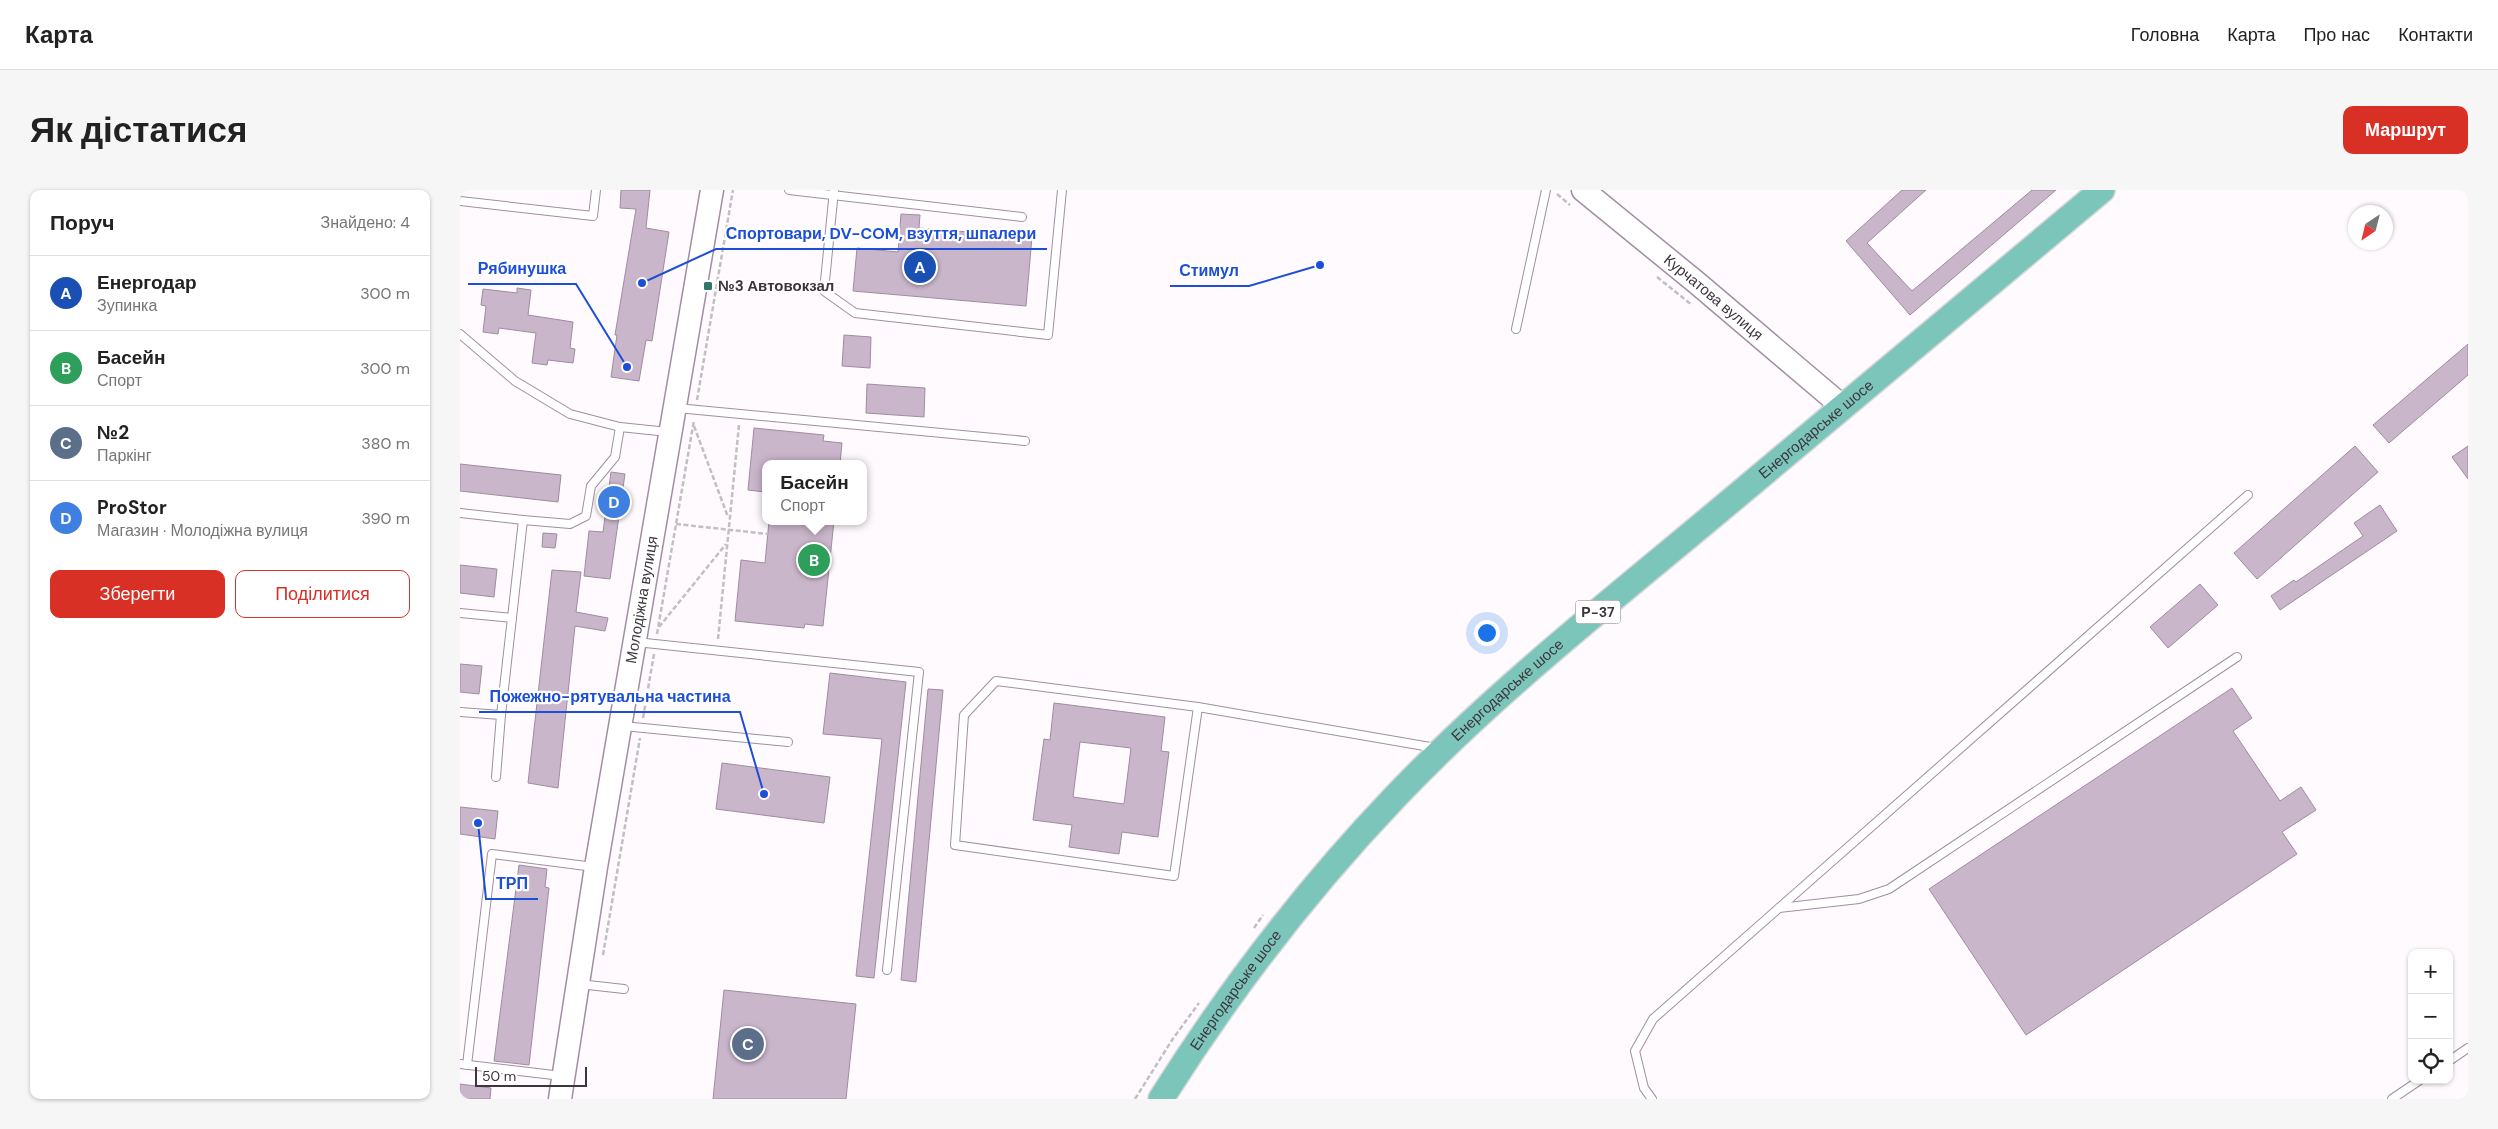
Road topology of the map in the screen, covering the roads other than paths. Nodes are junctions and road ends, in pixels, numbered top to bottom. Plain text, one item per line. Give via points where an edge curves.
1 (596, 190) edge
2 (712, 190) edge
3 (789, 190) edge
4 (1062, 190) edge
5 (1546, 190) edge
6 (2102, 190) edge
7 (834, 193) edge
8 (1578, 199) edge
9 (460, 201) edge
10 (1022, 217) dead end
11 (1516, 329) dead end
12 (460, 334) edge
13 (1843, 407) junction
14 (675, 408) junction
15 (620, 427) junction
16 (670, 432) junction
17 (1025, 441) dead end
18 (2248, 495) dead end
19 (460, 513) edge
20 (523, 520) junction
21 (460, 613) edge
22 (512, 618) junction
23 (636, 642) junction
24 (2237, 657) dead end
25 (1198, 707) junction
26 (460, 712) edge
27 (501, 715) junction
28 (621, 726) junction
29 (788, 742) dead end
30 (1443, 749) junction
31 (496, 777) dead end
32 (596, 867) junction
33 (1779, 908) junction
34 (887, 970) dead end
35 (578, 984) junction
36 (624, 989) dead end
37 (2468, 1048) edge
38 (2453, 1058) edge
39 (464, 1065) edge
40 (564, 1076) junction
41 (2414, 1084) edge
42 (560, 1099) edge
43 (1161, 1099) edge
44 (1652, 1099) edge
45 (2392, 1099) edge

1 - 9 lane via 593,216
2 - 14 street, Молодіжна вулиця
3 - 7 lane
4 - 7 lane via 1048,334 855,313 824,291
5 - 11 lane
6 - 13 main road, Енергодарське шосе / Р-37
7 - 10 lane
8 - 13 street, Курчатова вулиця via 1697,283
12 - 15 lane via 516,381 570,414
13 - 30 main road, Енергодарське шосе / Р-37 via 1581,626
14 - 16 street, Молодіжна вулиця
14 - 17 lane
15 - 16 lane
15 - 20 lane via 615,458 591,486 586,516 570,524
16 - 23 street, Молодіжна вулиця
18 - 33 lane
19 - 20 lane
20 - 22 lane
21 - 22 lane
22 - 27 lane
23 - 28 street, Молодіжна вулиця
23 - 34 lane via 919,672
24 - 33 lane via 1888,889 1859,900
25 - 25 lane via 996,681 964,715 954,845 1174,876
25 - 30 lane
26 - 27 lane
27 - 31 lane
28 - 29 lane
28 - 32 street, Молодіжна вулиця
30 - 43 main road, Енергодарське шосе / Р-37 via 1330,869 1260,954 1196,1043
32 - 35 street, Молодіжна вулиця
32 - 39 lane via 492,854
33 - 44 lane via 1653,1019 1635,1051 1644,1088
35 - 36 lane
35 - 40 street, Молодіжна вулиця
37 - 38 lane
39 - 40 lane
40 - 42 street, Молодіжна вулиця
41 - 45 lane

